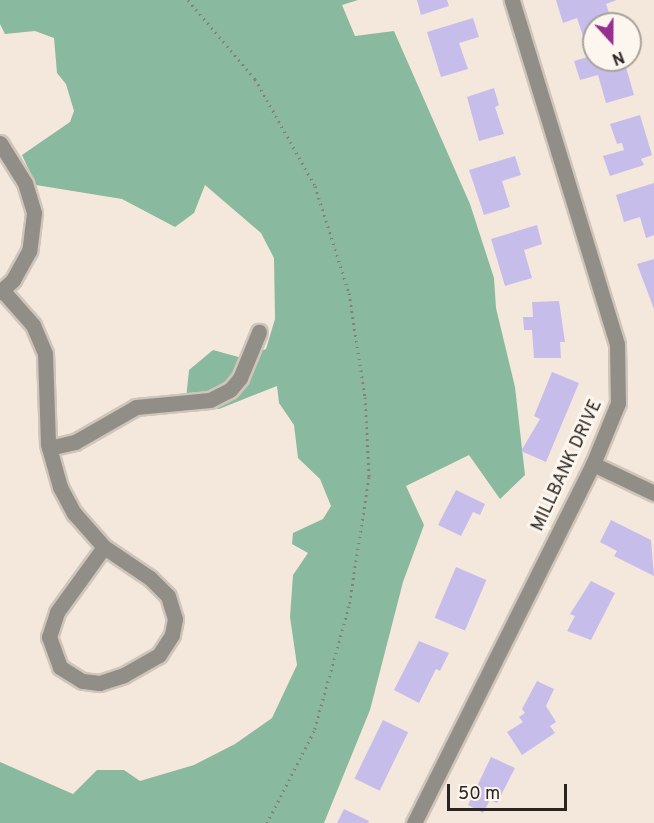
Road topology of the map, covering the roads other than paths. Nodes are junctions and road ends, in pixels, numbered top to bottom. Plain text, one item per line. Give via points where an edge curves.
1 (512, 0) edge
2 (0, 143) edge
3 (1, 292) edge
4 (259, 332) dead end
5 (49, 448) junction
6 (593, 464) junction
7 (654, 493) edge
8 (104, 547) junction
9 (414, 823) edge

1 - 6 street, MILLBANK DRIVE via 620,359 618,403
2 - 3 street via 25,183 34,213 23,267
3 - 5 street via 33,325 45,353
4 - 5 street via 240,378 230,390 210,400 136,407 75,442
5 - 8 street via 60,487 74,513
6 - 7 street
6 - 9 street, MILLBANK DRIVE
8 - 8 street via 150,578 168,596 175,619 172,635 159,655 99,683 82,681 60,667 50,637 57,612

